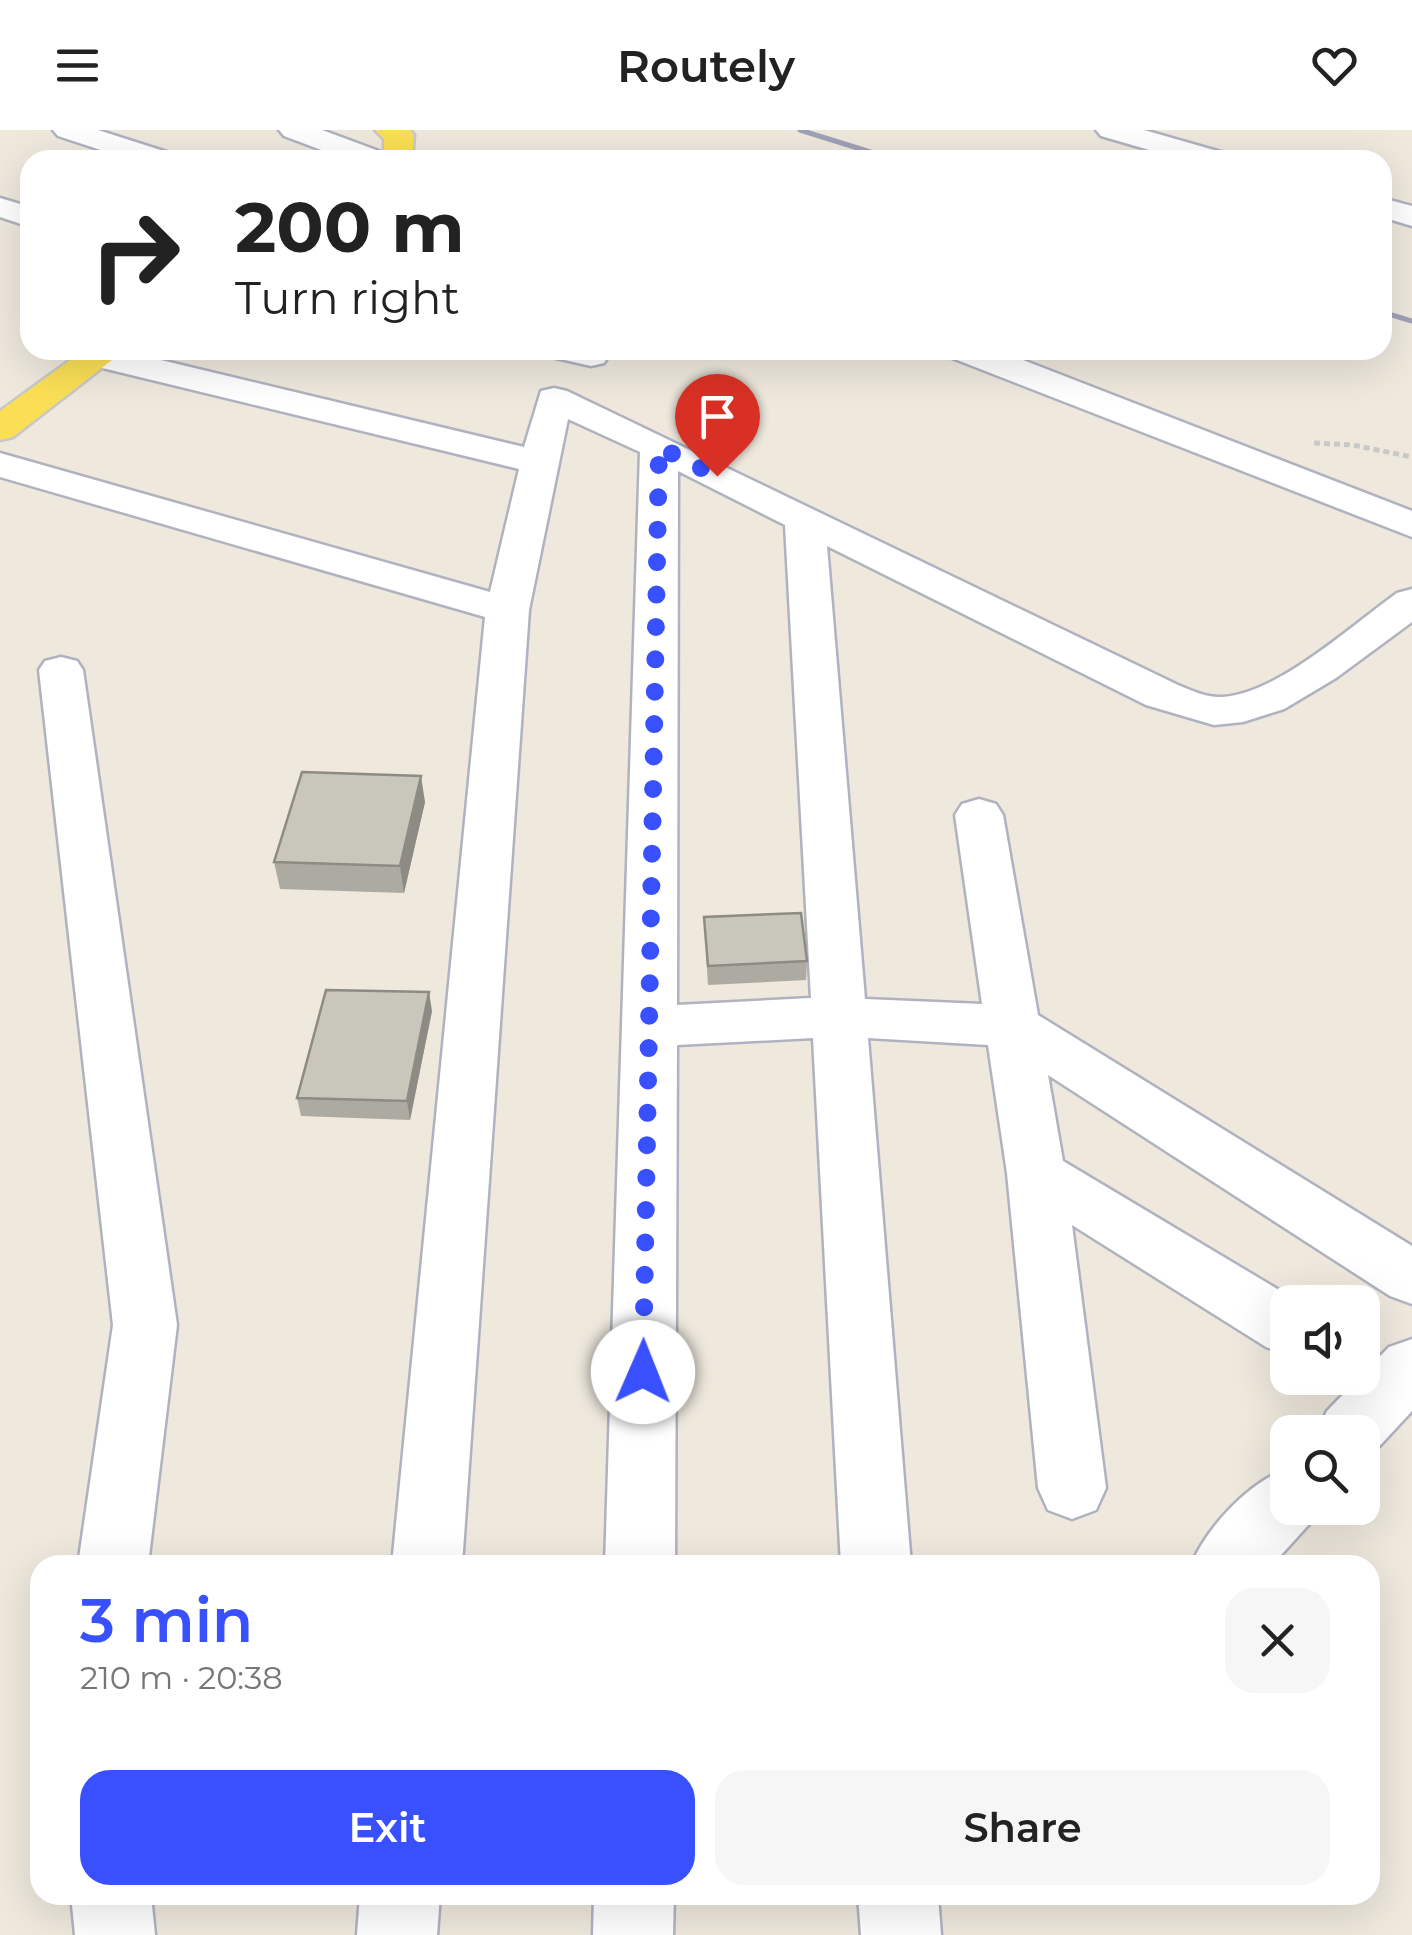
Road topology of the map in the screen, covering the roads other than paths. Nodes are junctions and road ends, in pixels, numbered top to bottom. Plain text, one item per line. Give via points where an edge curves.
1 (68, 130) edge
2 (294, 130) edge
3 (1111, 130) edge
4 (131, 150) edge
5 (381, 150) edge
6 (1181, 150) edge
7 (94, 360) edge
8 (131, 360) edge
9 (991, 360) edge
10 (0, 430) edge
11 (659, 447) junction
12 (540, 463) junction
13 (0, 465) edge
14 (805, 518) junction
15 (1412, 525) edge
16 (1412, 602) edge
17 (507, 610) junction
18 (61, 670) dead end
19 (979, 815) dead end
20 (838, 1017) junction
21 (649, 1026) junction
22 (1014, 1026) junction
23 (1036, 1174) junction
24 (1412, 1278) edge
25 (1270, 1317) edge
26 (1072, 1488) dead end
27 (1270, 1518) edge
28 (114, 1555) edge
29 (429, 1555) edge
30 (640, 1555) edge
31 (875, 1555) edge
32 (1235, 1555) edge
33 (112, 1905) edge
34 (399, 1905) edge
35 (634, 1905) edge
36 (115, 1935) edge
37 (397, 1935) edge
38 (633, 1935) edge

1 - 4 street
2 - 5 street
3 - 6 street
7 - 10 main road
8 - 12 street
9 - 15 street
11 - 12 street via 554,400
11 - 14 street
11 - 21 street
12 - 17 street
13 - 17 street
14 - 16 street via 1162,695 1220,712 1264,704
14 - 20 street
17 - 29 street
18 - 28 street via 145,1325
19 - 22 street
20 - 21 street
20 - 22 street
20 - 31 street
21 - 30 street
22 - 23 street
22 - 24 street
23 - 25 street
23 - 26 street
27 - 32 street
33 - 36 street
34 - 37 street
35 - 38 street

